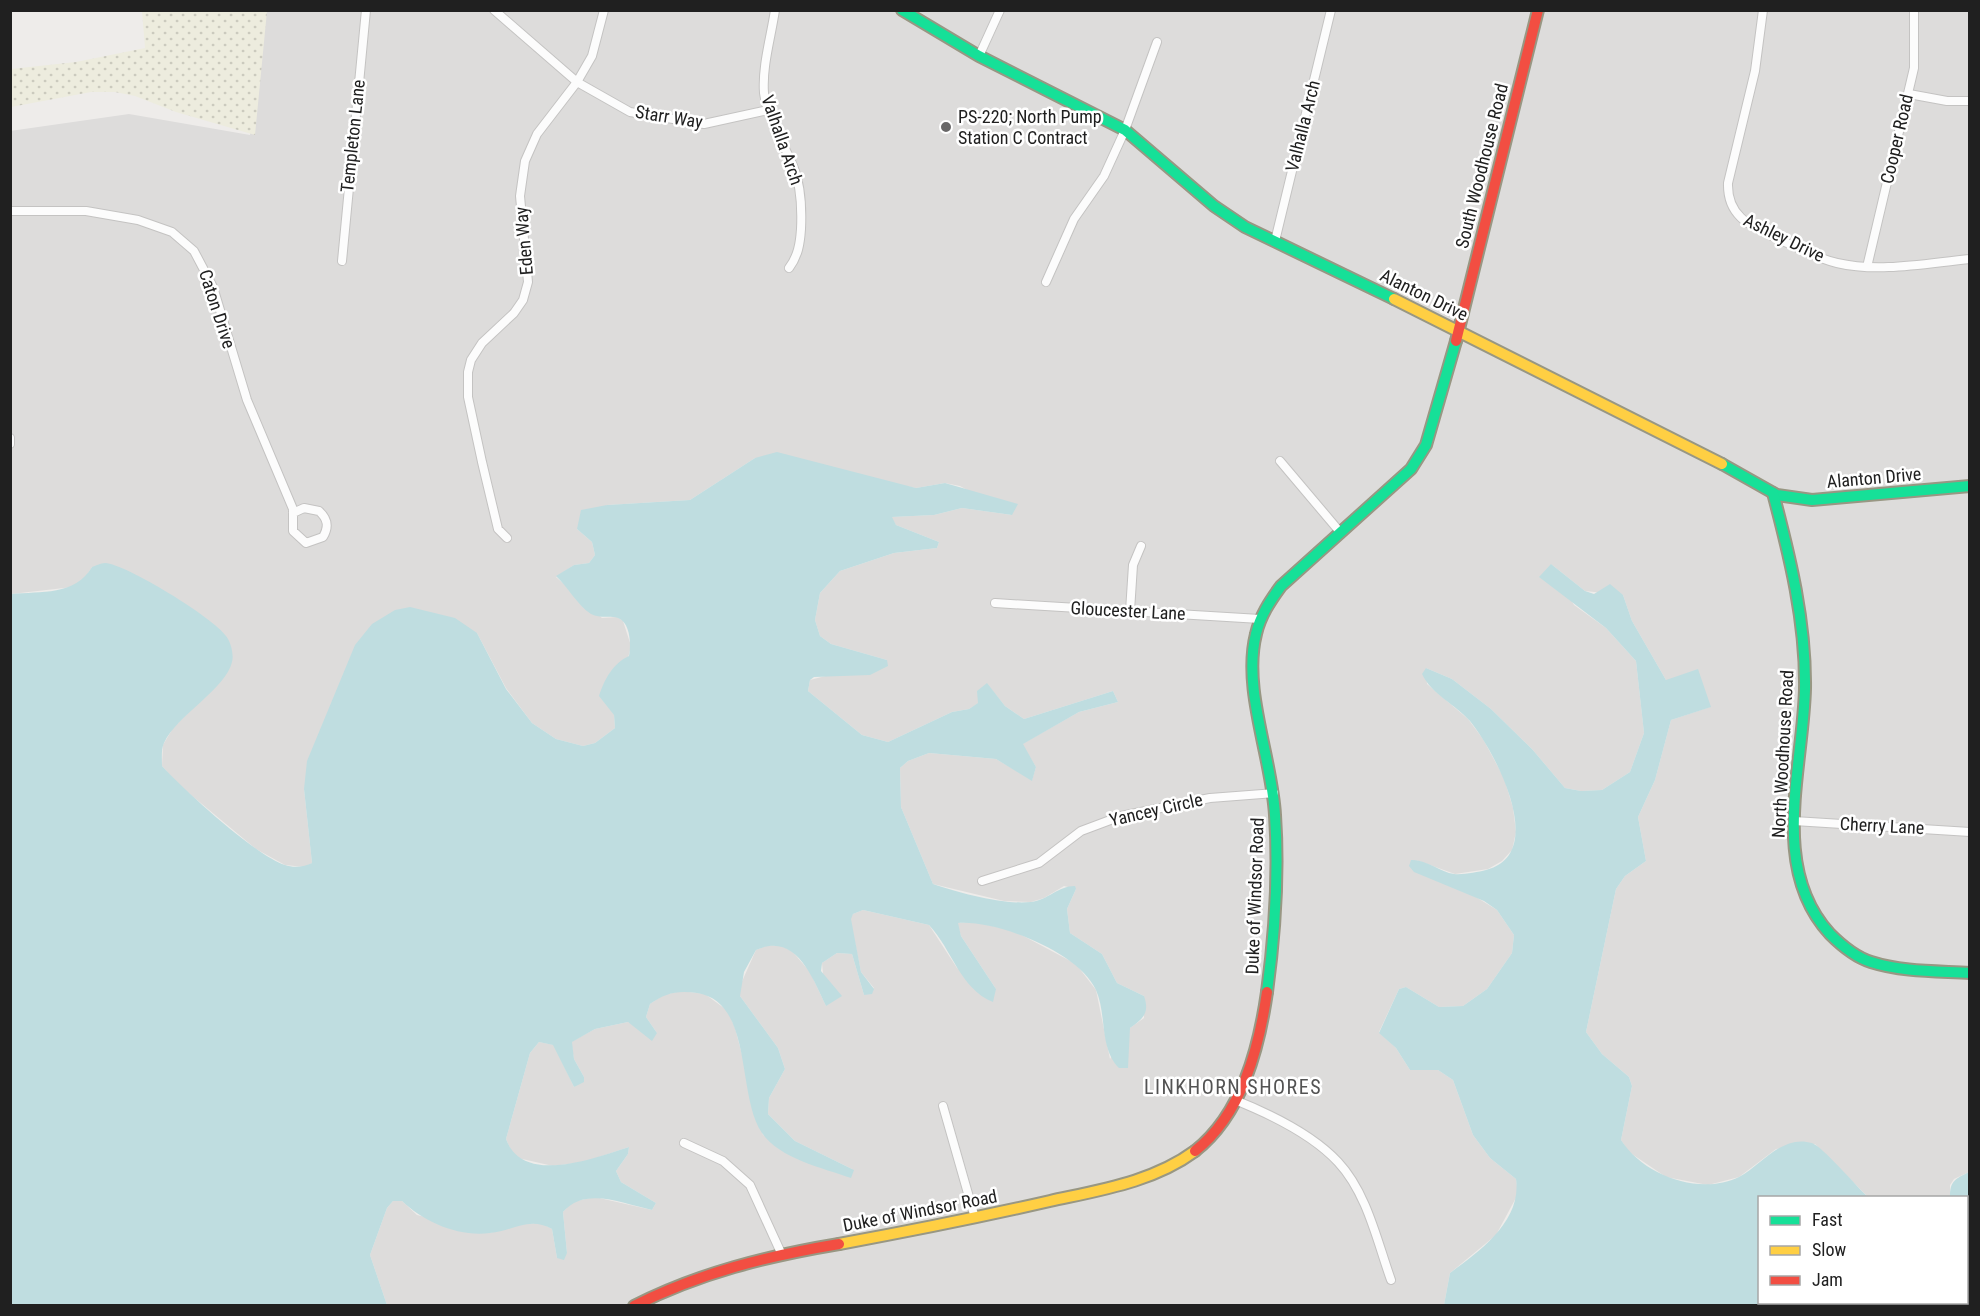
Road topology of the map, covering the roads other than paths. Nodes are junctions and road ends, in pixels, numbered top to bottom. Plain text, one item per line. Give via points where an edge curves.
1 (366, 10) edge
2 (494, 10) edge
3 (604, 10) edge
4 (775, 10) edge
5 (902, 10) edge
6 (1000, 10) edge
7 (1331, 10) edge
8 (1538, 10) edge
9 (1762, 10) edge
10 (1914, 10) edge
11 (1157, 42) dead end
12 (979, 56) junction
13 (577, 82) junction
14 (1909, 94) junction
15 (1970, 101) edge
16 (768, 110) junction
17 (1125, 130) junction
18 (10, 211) edge
19 (1275, 241) junction
20 (1970, 259) edge
21 (342, 261) dead end
22 (1867, 267) junction
23 (789, 268) dead end
24 (1046, 282) dead end
25 (1459, 330) junction
26 (10, 438) edge
27 (10, 444) edge
28 (1281, 461) dead end
29 (1970, 486) edge
30 (1773, 493) junction
31 (293, 513) junction
32 (1340, 532) junction
33 (507, 538) dead end
34 (1141, 546) dead end
35 (995, 603) dead end
36 (1130, 611) junction
37 (1260, 619) junction
38 (1274, 793) junction
39 (1794, 821) junction
40 (1970, 832) edge
41 (982, 881) dead end
42 (1970, 973) edge
43 (1235, 1100) junction
44 (943, 1106) dead end
45 (684, 1143) dead end
46 (975, 1218) junction
47 (782, 1254) junction
48 (1390, 1280) dead end
49 (634, 1305) edge

1 - 21 street, Templeton Lane
2 - 13 street, Starr Way
3 - 13 street, Eden Way via 595,49
4 - 16 street, Valhalla Arch via 765,73
5 - 12 street, Alanton Drive
6 - 12 street
7 - 19 street, Valhalla Arch
8 - 25 street, South Woodhouse Road
9 - 22 street, Ashley Drive via 1757,62 1728,183 1729,201 1739,218 1755,228 1822,258
10 - 14 street, Cooper Road via 1915,47
11 - 17 street
12 - 17 street, Alanton Drive
13 - 16 street, Starr Way via 630,112 667,119 704,124
13 - 33 street, Eden Way via 537,134 525,161 520,196 528,282 523,300 482,343 468,372 468,397 482,462 498,529
14 - 15 street
14 - 22 street, Cooper Road
16 - 23 street, Valhalla Arch via 799,187 800,245
17 - 19 street, Alanton Drive via 1214,206
17 - 24 street via 1104,176 1074,219
18 - 31 street, Caton Drive via 86,211 138,220 172,232 194,251 213,287 247,400
19 - 25 street, Alanton Drive
20 - 22 street, Ashley Drive
25 - 30 street, Alanton Drive
25 - 32 street, Duke of Windsor Road via 1420,458
26 - 27 street
28 - 32 street
29 - 30 street, Alanton Drive via 1812,500
30 - 39 street, North Woodhouse Road via 1803,617 1805,692
31 - 31 street, Caton Drive via 312,508 324,515 325,533 318,541 300,540 293,531
32 - 37 street, Duke of Windsor Road via 1281,586
34 - 36 street via 1133,565
35 - 36 street, Gloucester Lane
36 - 37 street, Gloucester Lane
37 - 38 street, Duke of Windsor Road via 1253,680
38 - 41 street, Yancey Circle via 1210,798 1121,816 1081,831 1039,863
38 - 43 street, Duke of Windsor Road via 1274,907 1267,987 1250,1063
39 - 40 street, Cherry Lane
39 - 42 street, North Woodhouse Road via 1795,855 1804,895 1816,919 1832,937 1876,963
43 - 46 street, Duke of Windsor Road via 1200,1147 1160,1172
43 - 48 street via 1277,1119 1338,1162 1365,1206
44 - 46 street
45 - 47 street via 723,1161 750,1185
46 - 47 street, Duke of Windsor Road
47 - 49 street, Duke of Windsor Road via 716,1271

